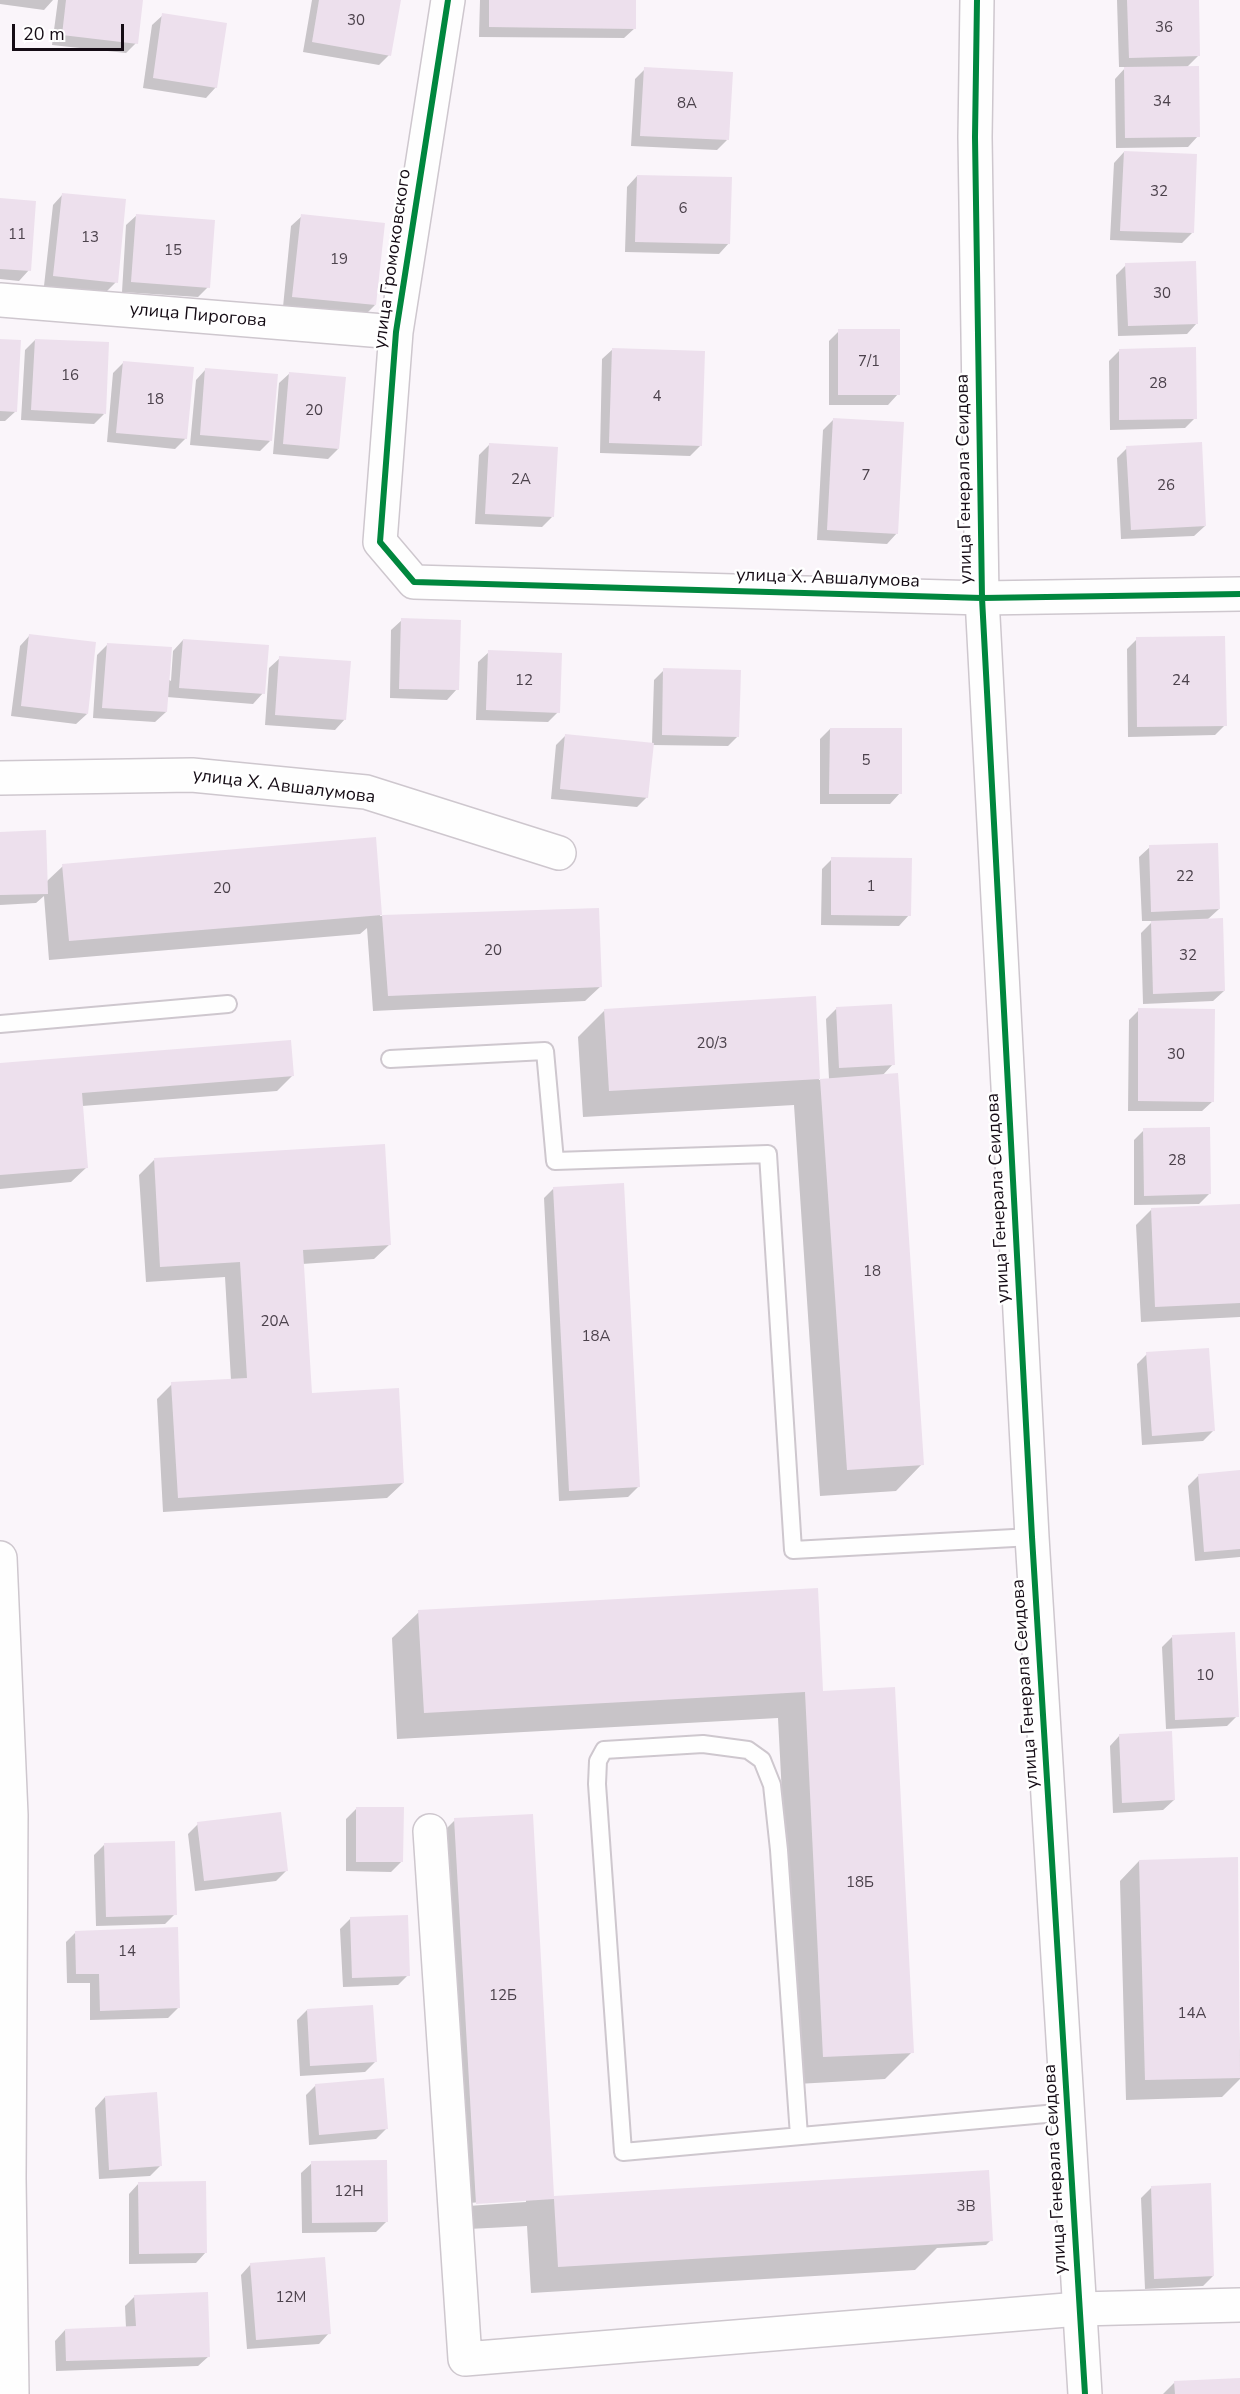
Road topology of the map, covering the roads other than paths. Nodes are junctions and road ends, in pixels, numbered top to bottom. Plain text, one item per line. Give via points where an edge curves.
1 (448, 0) edge
2 (977, 0) edge
3 (0, 300) edge
4 (396, 332) junction
5 (414, 582) joint
6 (1240, 594) edge
7 (982, 598) junction
8 (0, 778) edge
9 (560, 853) dead end
10 (228, 1004) dead end
11 (0, 1024) edge
12 (390, 1059) dead end
13 (1032, 1537) junction
14 (0, 1558) edge
15 (430, 1831) dead end
16 (1068, 2112) junction
17 (799, 2136) junction
18 (1240, 2305) edge
19 (1079, 2309) junction
20 (12, 2394) edge
21 (1085, 2394) edge

1 - 4 street, улица Громоковского
2 - 7 street, улица Генерала Сеидова via 975,137
3 - 4 street, улица Пирогова
4 - 5 street, улица Громоковского via 380,542
5 - 7 street, улица Х. Авшалумова
6 - 7 street, улица Х. Авшалумова
7 - 13 street, улица Генерала Сеидова
8 - 9 street, улица Х. Авшалумова via 192,775 366,792
10 - 11 lane
12 - 13 lane via 545,1051 555,1161 768,1155 794,1550
13 - 16 street, улица Генерала Сеидова
14 - 20 street via 11,1815
15 - 19 street via 465,2359
16 - 17 lane
16 - 19 street, улица Генерала Сеидова
17 - 17 lane via 623,2152 597,1784 598,1761 604,1750 703,1744 748,1750 762,1760 772,1785 779,1850
18 - 19 street
19 - 21 street, улица Генерала Сеидова

